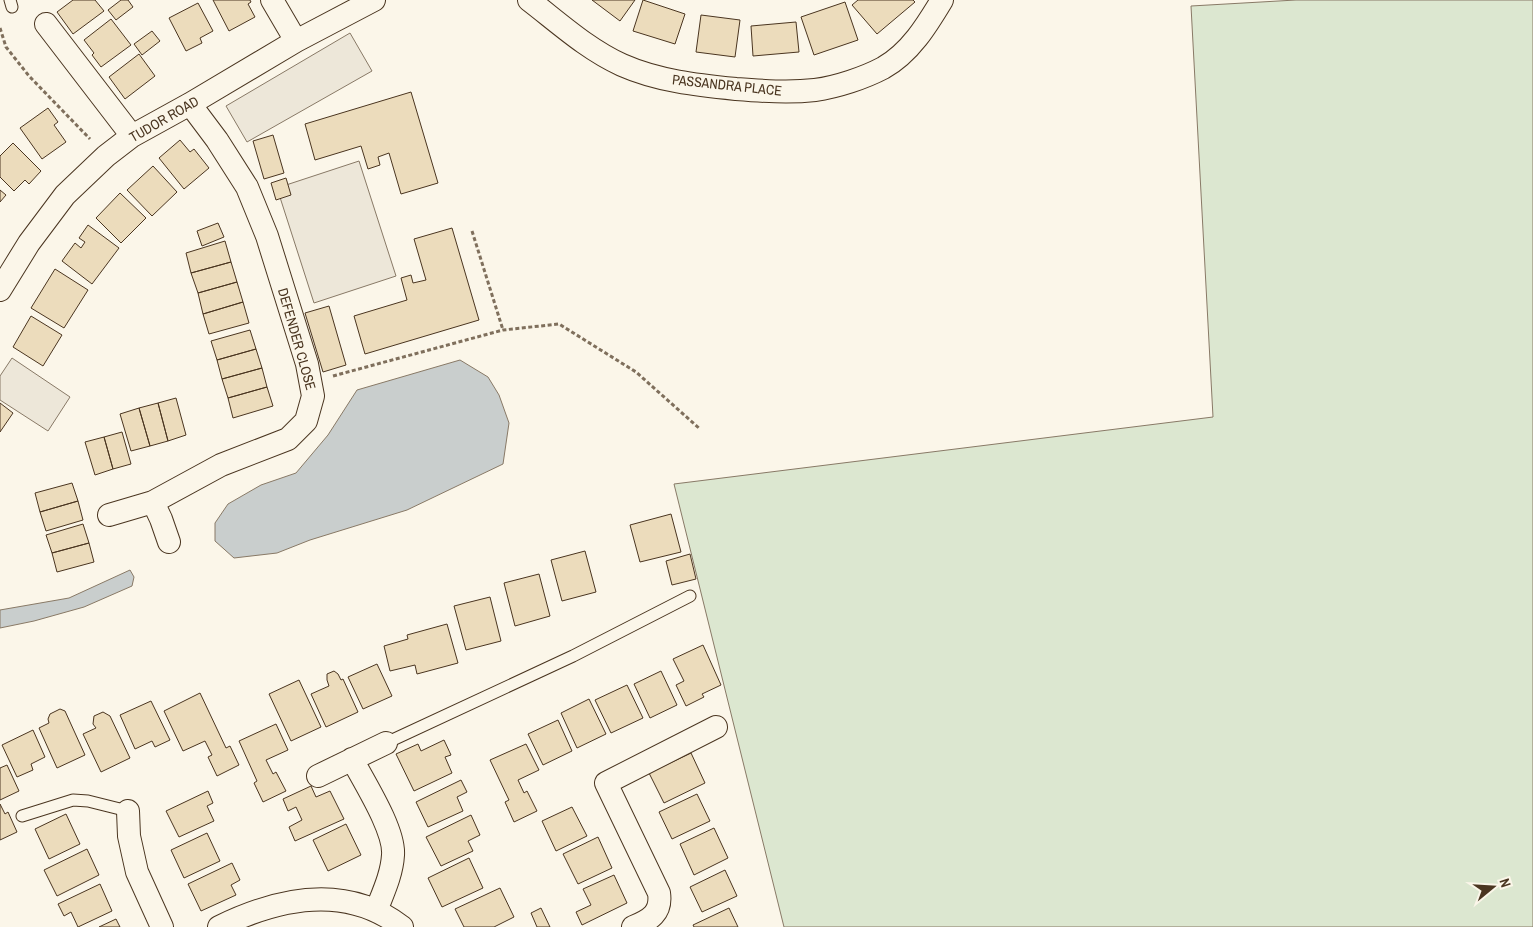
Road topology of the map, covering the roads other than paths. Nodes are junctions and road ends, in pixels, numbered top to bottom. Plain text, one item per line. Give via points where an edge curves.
1 (272, 0) edge
2 (374, 0) edge
3 (529, 0) edge
4 (942, 0) edge
5 (46, 24) dead end
6 (296, 41) junction
7 (190, 104) junction
8 (132, 136) junction
9 (0, 290) edge
10 (153, 502) junction
11 (109, 516) dead end
12 (169, 542) dead end
13 (690, 596) dead end
14 (716, 727) dead end
15 (386, 743) joint
16 (352, 759) junction
17 (318, 776) dead end
18 (128, 811) joint
19 (22, 816) dead end
20 (376, 911) junction
21 (162, 927) edge
22 (218, 927) edge
23 (402, 927) edge
24 (633, 927) edge

1 - 6 street
2 - 6 street, TUDOR ROAD
3 - 4 street, PASSANDRA PLACE via 596,52 648,75 714,87 782,91 816,90 883,68 916,40
5 - 8 street
6 - 7 street, TUDOR ROAD
7 - 8 street, TUDOR ROAD
7 - 10 street, DEFENDER CLOSE via 247,186 268,236 313,396 306,421 288,439 221,465
8 - 9 street, TUDOR ROAD via 65,195 29,243
10 - 11 street, DEFENDER CLOSE
10 - 12 street
13 - 15 lane via 573,656
14 - 24 street via 606,783 659,893 659,908 655,914
15 - 16 street
16 - 17 street
16 - 20 street via 392,844 388,878
18 - 19 lane via 73,800
18 - 21 street via 129,836 137,872
20 - 22 street via 337,899 297,900
20 - 23 street

